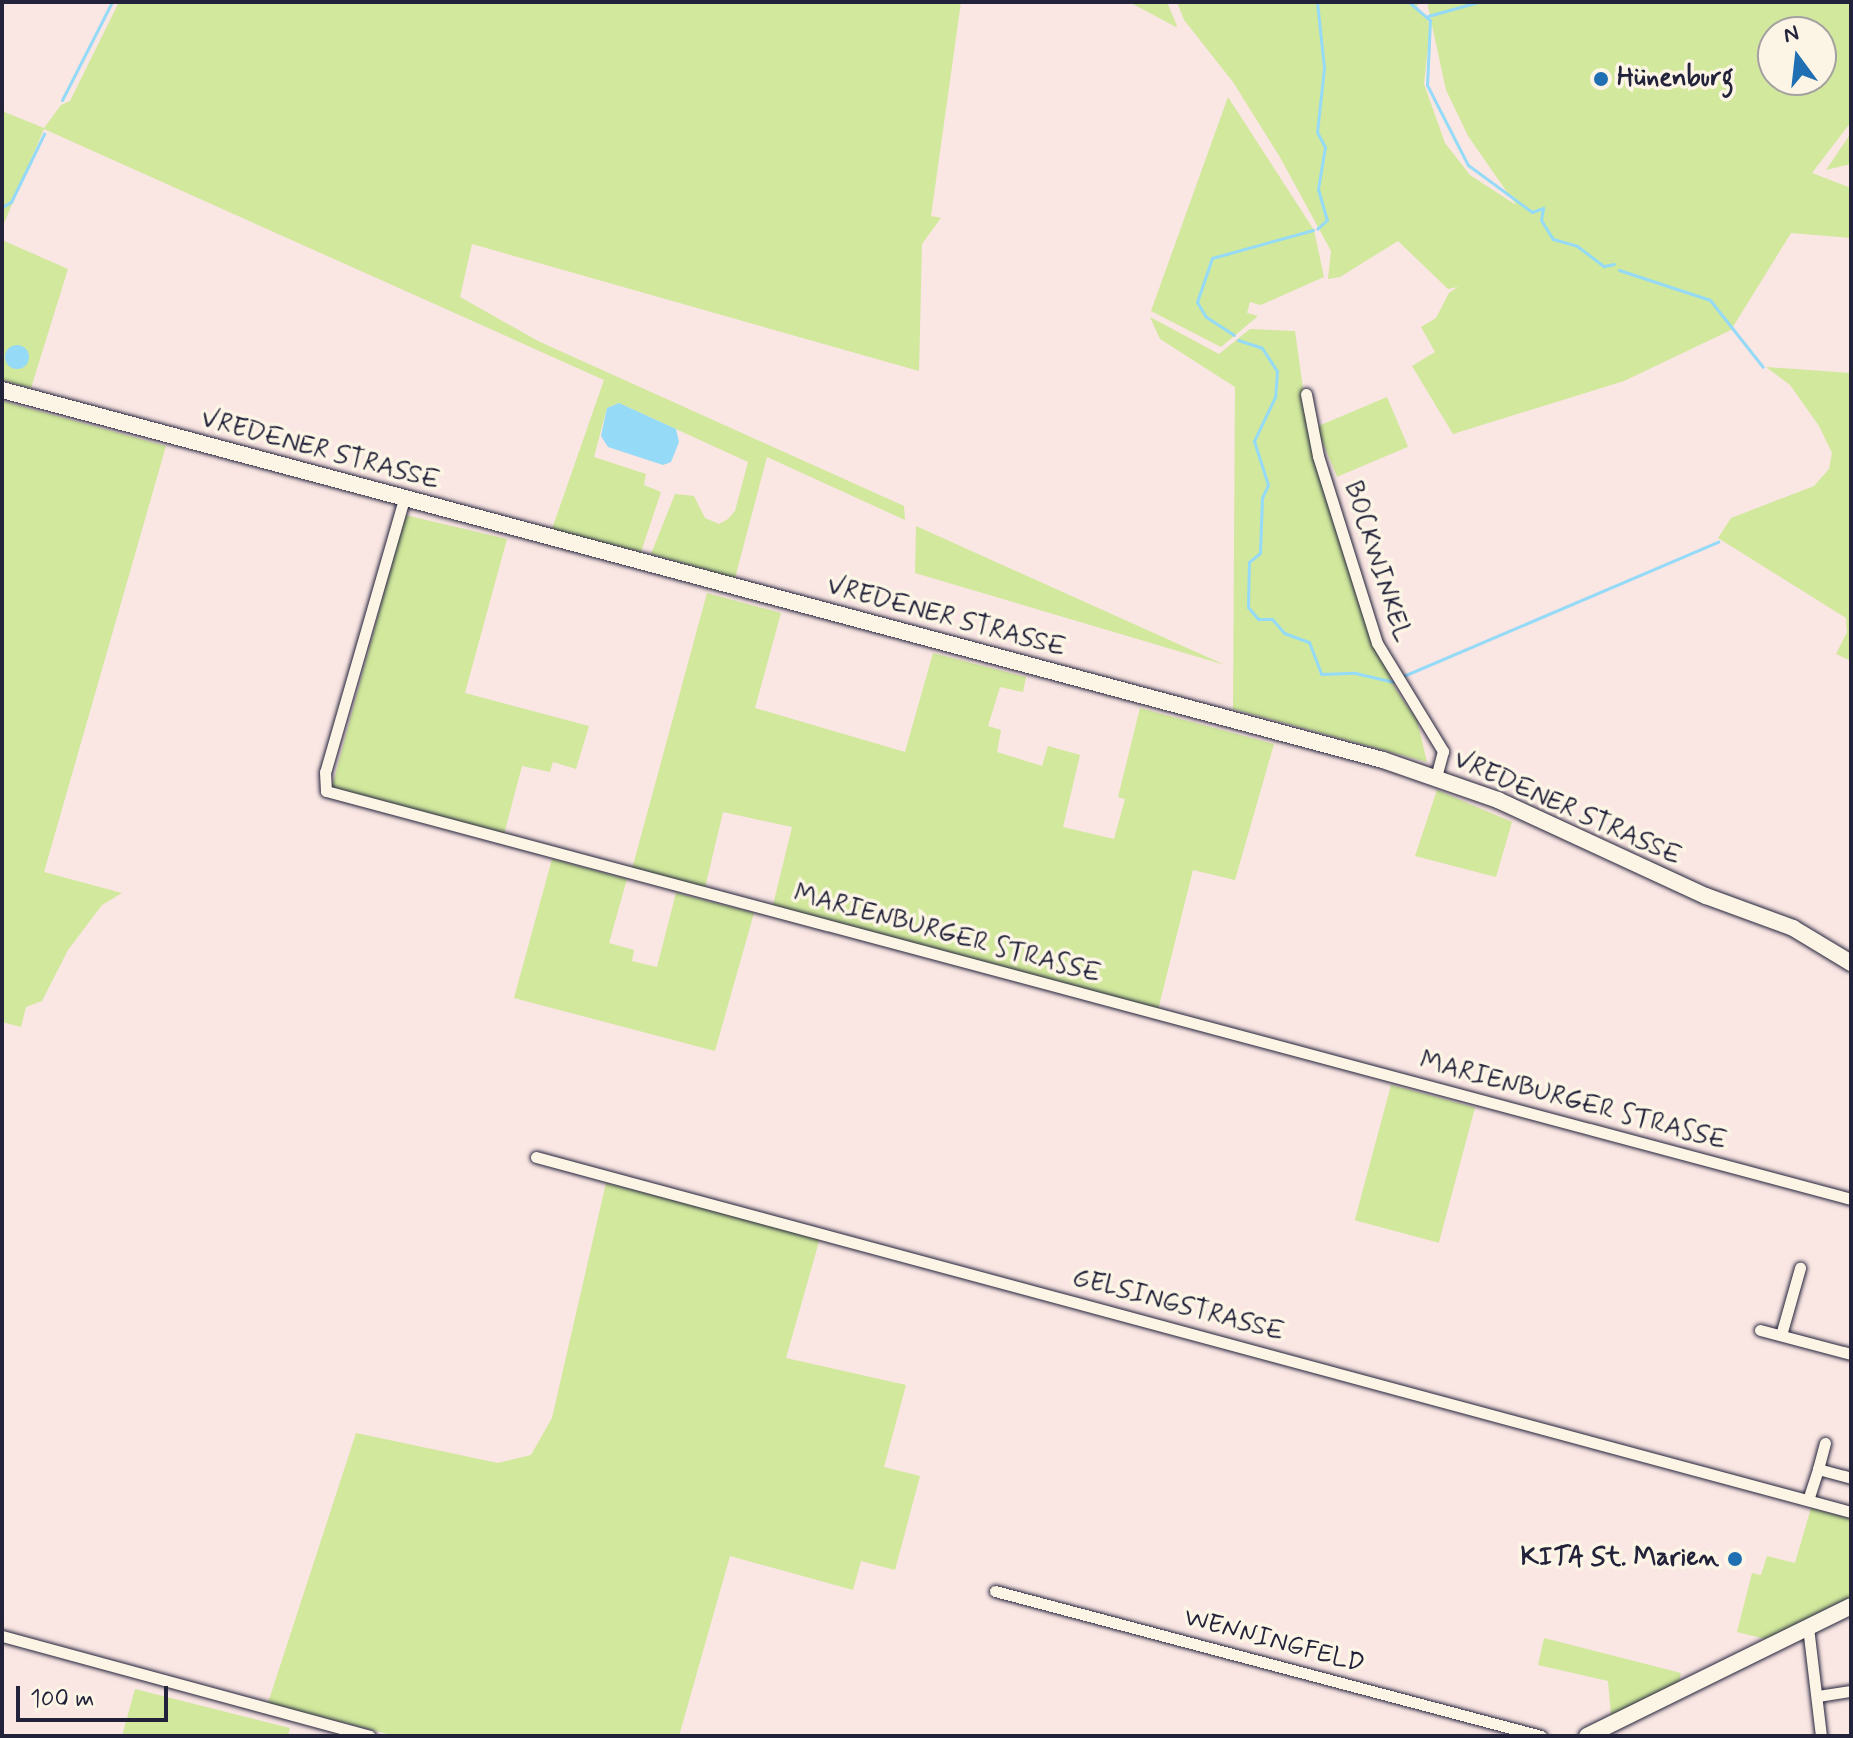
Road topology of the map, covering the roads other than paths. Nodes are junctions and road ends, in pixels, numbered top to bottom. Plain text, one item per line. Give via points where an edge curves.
1 (2, 390) edge
2 (1306, 394) dead end
3 (404, 499) junction
4 (1436, 777) junction
5 (1851, 963) edge
6 (536, 1157) dead end
7 (1851, 1199) edge
8 (1800, 1268) dead end
9 (1760, 1330) dead end
10 (1781, 1335) junction
11 (1851, 1354) edge
12 (1825, 1443) dead end
13 (1818, 1469) junction
14 (1851, 1478) edge
15 (1808, 1500) junction
16 (1851, 1512) edge
17 (995, 1591) dead end
18 (1851, 1606) edge
19 (1808, 1627) junction
20 (2, 1636) edge
21 (1851, 1691) edge
22 (1818, 1696) junction
23 (370, 1736) edge
24 (1541, 1736) edge
25 (1587, 1736) edge
26 (1821, 1736) edge

1 - 3 street, VREDENER STRASSE
2 - 4 street, BOCKWINKEL via 1318,456 1377,643 1443,751
3 - 4 street, VREDENER STRASSE
3 - 7 street, MARIENBURGER STRASSE via 325,772 326,791
4 - 5 street, VREDENER STRASSE via 1706,896 1793,928
6 - 15 street, GELSINGSTRASSE
8 - 10 street
9 - 10 street
10 - 11 street
12 - 13 street
13 - 14 street
13 - 15 street
15 - 16 street, GELSINGSTRASSE
17 - 24 street, WENNINGFELD
18 - 19 street
19 - 22 street
19 - 25 street
20 - 23 street
21 - 22 street
22 - 26 street

